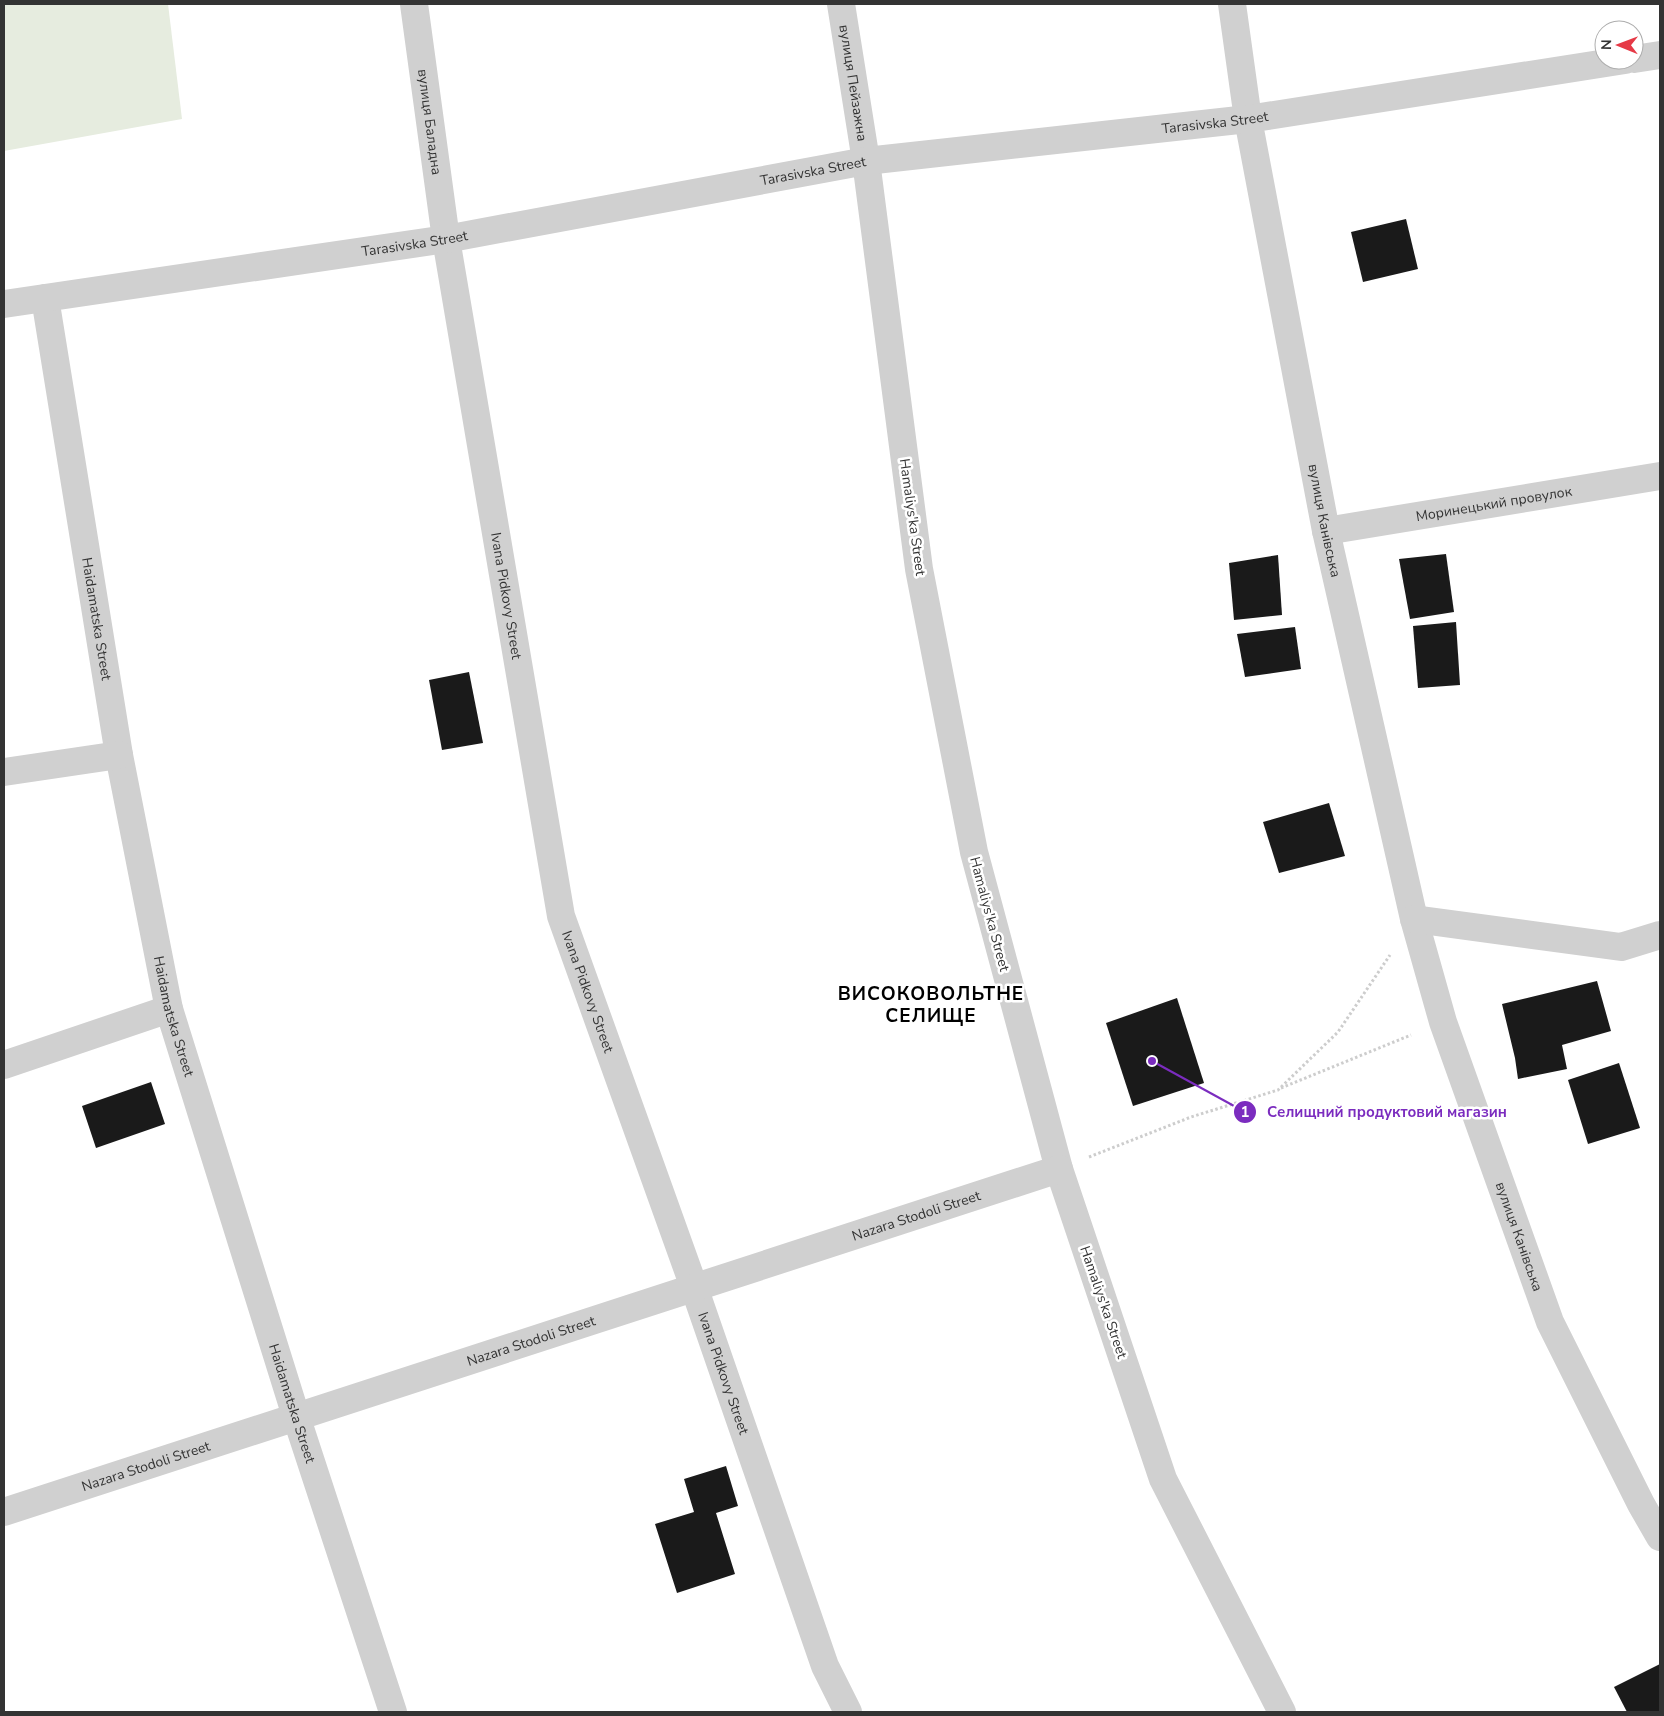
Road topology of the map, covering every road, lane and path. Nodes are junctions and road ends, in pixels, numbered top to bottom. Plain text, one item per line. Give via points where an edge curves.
1 (414, 4) edge
2 (840, 4) edge
3 (1232, 4) edge
4 (1660, 54) edge
5 (1644, 57) edge
6 (1594, 65) edge
7 (1248, 120) junction
8 (866, 161) junction
9 (446, 239) junction
10 (45, 298) junction
11 (4, 304) edge
12 (1660, 476) edge
13 (1326, 531) junction
14 (119, 755) junction
15 (4, 772) edge
16 (1414, 919) junction
17 (1660, 935) edge
18 (168, 1009) junction
19 (1443, 1022) junction
20 (4, 1065) edge
21 (1278, 1090) junction
22 (1059, 1169) junction
23 (694, 1287) junction
24 (296, 1416) junction
25 (1650, 1499) edge
26 (4, 1512) edge
27 (1660, 1537) edge
28 (393, 1712) edge
29 (848, 1712) edge
30 (1282, 1712) edge

1 - 9 street, вулиця Баладна
2 - 8 street, вулиця Пейзажна
3 - 7 street, вулиця Канівська
4 - 5 street
6 - 7 street, Tarasivska Street
7 - 8 street, Tarasivska Street
7 - 13 street, вулиця Канівська
8 - 9 street, Tarasivska Street
8 - 22 street, Hamaliysʹka Street via 921,578 974,852
9 - 10 street, Tarasivska Street
9 - 23 street, Ivana Pidkovy Street via 561,916
10 - 11 street, Tarasivska Street
10 - 14 street, Haidamatska Street
12 - 13 street, Моринецький провулок
13 - 16 street, вулиця Канівська
14 - 15 street
14 - 18 street, Haidamatska Street
16 - 17 street via 1621,946
16 - 19 street, вулиця Канівська
16 - 21 path via 1338,1032
18 - 20 street
18 - 24 street, Haidamatska Street
19 - 21 path
19 - 25 street, вулиця Канівська via 1550,1322
21 - 22 path via 1191,1117
22 - 23 street, Nazara Stodoli Street
22 - 30 street, Hamaliysʹka Street via 1163,1479
23 - 24 street, Nazara Stodoli Street
23 - 29 street, Ivana Pidkovy Street via 825,1666
24 - 26 street, Nazara Stodoli Street
24 - 28 street, Haidamatska Street
25 - 27 street, вулиця Канівська

